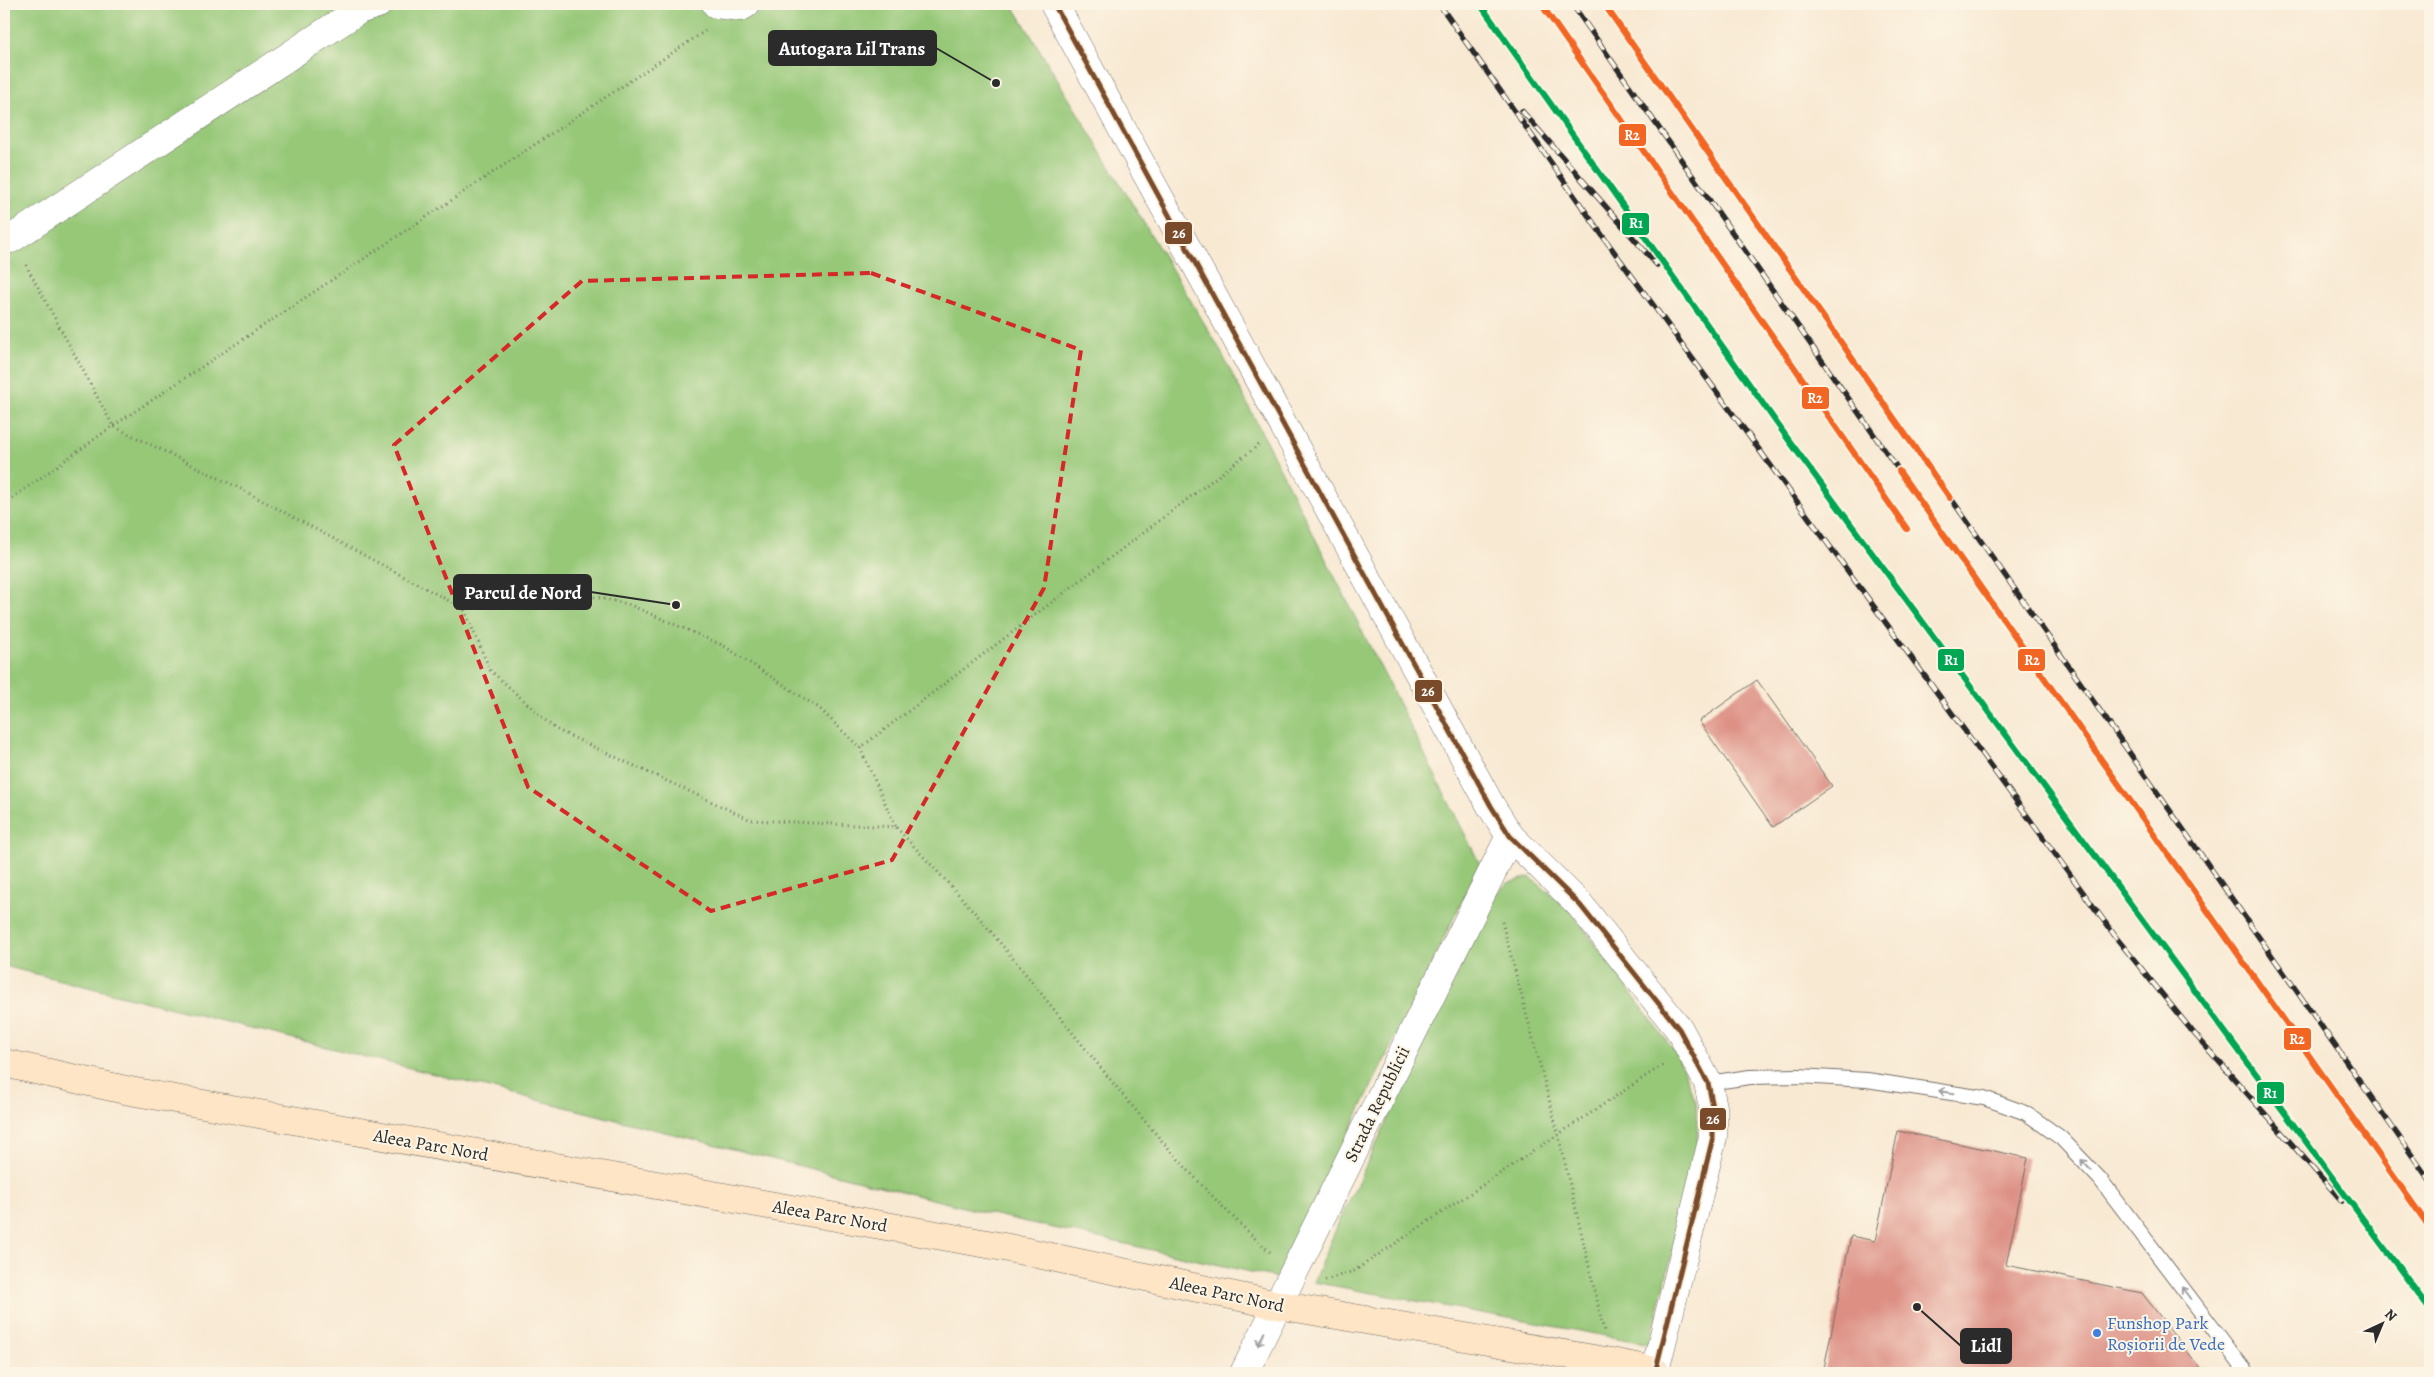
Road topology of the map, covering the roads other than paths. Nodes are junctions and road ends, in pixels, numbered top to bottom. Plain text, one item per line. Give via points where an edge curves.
1 (378, 4) edge
2 (1054, 4) edge
3 (8, 238) edge
4 (1510, 836) junction
5 (4, 1063) edge
6 (1708, 1083) junction
7 (1278, 1305) junction
8 (1655, 1372) edge
9 (1244, 1373) edge
10 (2247, 1373) edge

1 - 3 street via 359,10
2 - 4 street
4 - 6 street via 1580,906 1659,1002 1690,1047
4 - 7 street, Strada Republicii
5 - 7 street, Aleea Parc Nord via 130,1091 1004,1247
6 - 8 street via 1713,1107 1713,1136
10 -> 6 lane via 2100,1179 2061,1138 2026,1113 1984,1098 1867,1080 1750,1076
7 - 8 street, Aleea Parc Nord
7 -> 9 street, Strada Republicii

